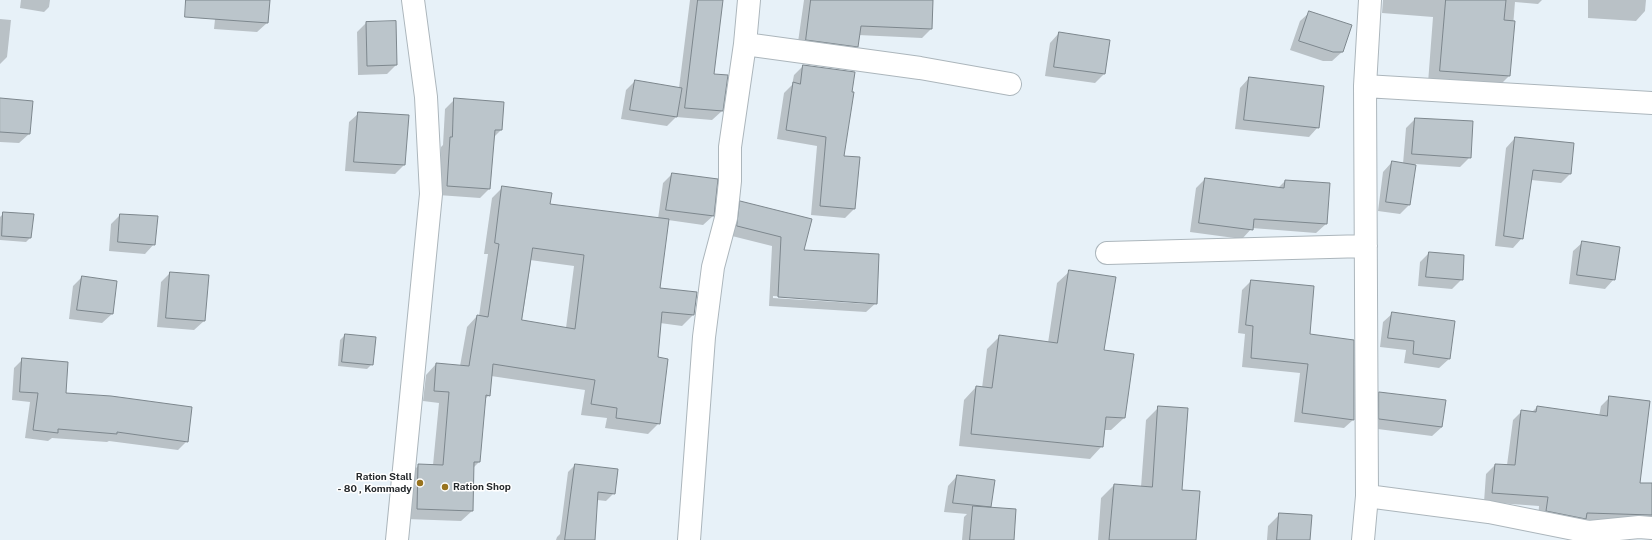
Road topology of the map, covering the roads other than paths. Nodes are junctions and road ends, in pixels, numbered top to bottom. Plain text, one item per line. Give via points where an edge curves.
1 (413, 0) edge
2 (749, 0) edge
3 (1370, 0) edge
4 (746, 44) junction
5 (1010, 84) dead end
6 (1366, 86) junction
7 (1652, 103) edge
8 (1366, 246) junction
9 (1108, 253) dead end
10 (1367, 496) junction
11 (1652, 528) edge
12 (1589, 536) edge
13 (397, 540) edge
14 (689, 540) edge
15 (1363, 540) edge

1 - 13 street via 426,97 431,194
2 - 4 street
3 - 6 street
4 - 5 street via 913,66
4 - 14 street via 730,147 726,218 713,266 704,337
6 - 7 street
6 - 8 street
8 - 9 street
8 - 10 street
10 - 12 street via 1489,512
10 - 15 street
11 - 12 street via 1639,527

